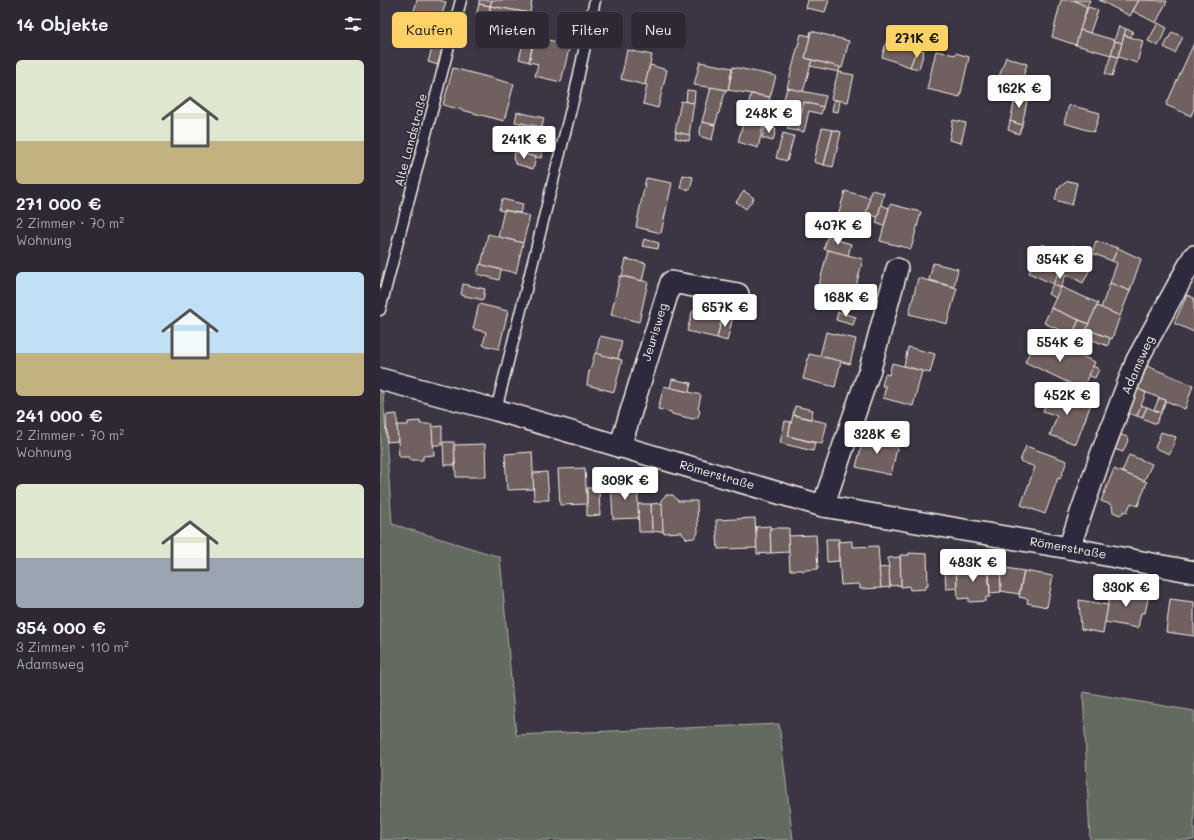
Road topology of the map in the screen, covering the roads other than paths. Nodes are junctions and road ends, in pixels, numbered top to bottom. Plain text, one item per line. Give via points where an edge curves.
1 (462, 0) edge
2 (595, 0) edge
3 (1194, 256) edge
4 (898, 269) dead end
5 (738, 294) dead end
6 (380, 310) edge
7 (380, 379) edge
8 (496, 410) junction
9 (620, 447) junction
10 (823, 506) junction
11 (1069, 548) junction
12 (1194, 572) edge

1 - 6 lane, Alte Landstraße
2 - 8 lane via 574,97
3 - 11 street, Adamsweg via 1137,360
4 - 10 street via 870,369
5 - 9 street, Jeurisweg via 671,282
7 - 8 street, Römerstraße
8 - 9 street, Römerstraße
9 - 10 street, Römerstraße
10 - 11 street, Römerstraße
11 - 12 street, Römerstraße

